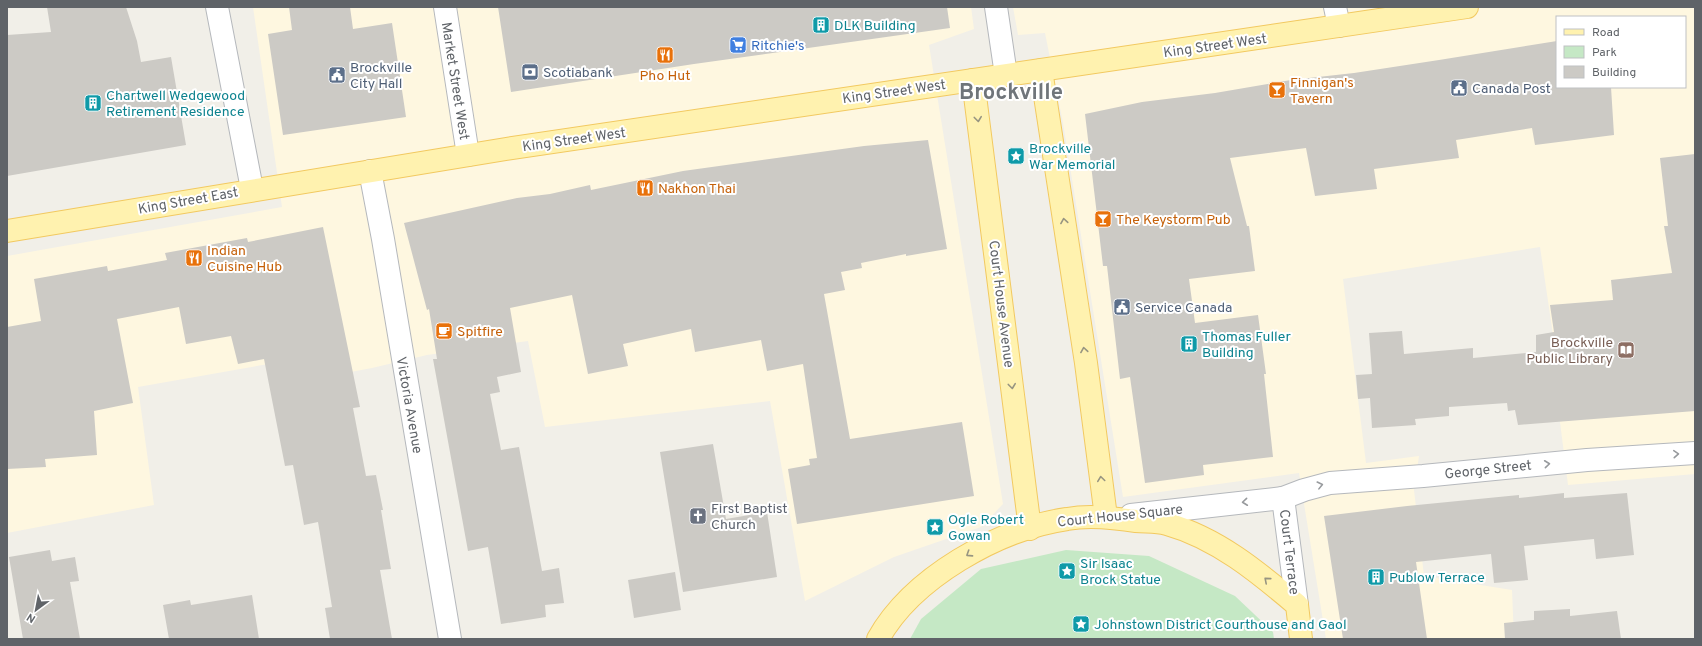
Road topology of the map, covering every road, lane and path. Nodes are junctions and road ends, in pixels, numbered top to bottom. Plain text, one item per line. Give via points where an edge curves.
1 (217, 7) edge
2 (445, 7) edge
3 (996, 7) edge
4 (1467, 7) edge
5 (1337, 17) edge
6 (1041, 70) junction
7 (1006, 75) junction
8 (973, 80) junction
9 (468, 155) junction
10 (370, 171) junction
11 (252, 189) junction
12 (7, 231) edge
13 (1695, 453) edge
14 (1283, 498) junction
15 (1106, 517) junction
16 (1030, 528) junction
17 (1297, 605) junction
18 (450, 639) edge
19 (877, 639) edge
20 (1301, 639) edge

1 - 11 street
2 - 9 street, Market Street West
3 - 7 street
4 - 5 main road, King Street West
5 - 6 main road, King Street West
6 - 7 main road, King Street West
15 -> 6 main road via 1086,363
7 - 8 main road, King Street West
8 - 9 main road, King Street West
8 -> 16 main road, Court House Avenue
9 - 10 main road, King Street West
10 - 11 main road, King Street East
10 - 18 street, Victoria Avenue
11 - 12 main road, King Street East
14 -> 13 street, George Street via 1330,483
14 -> 15 street, Court House Square
14 - 17 street, Court Terrace
15 - 16 main road, Court House Square via 1066,519
17 -> 15 main road, Court Terrace via 1257,571 1216,544 1166,524
16 -> 19 main road, Court House Square via 976,550 947,568 907,600
17 - 20 main road, Court Terrace

